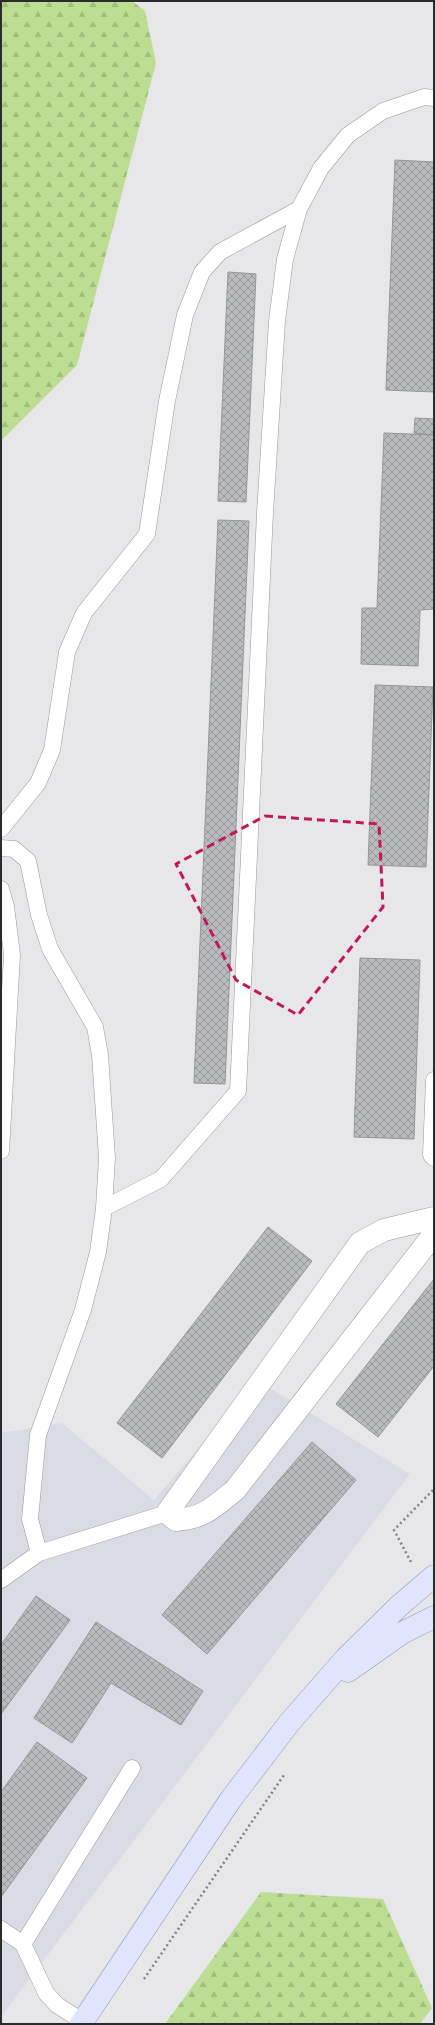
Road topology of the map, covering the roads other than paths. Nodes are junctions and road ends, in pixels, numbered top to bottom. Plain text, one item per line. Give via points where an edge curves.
1 (434, 98) edge
2 (299, 209) junction
3 (1, 829) edge
4 (1, 848) edge
5 (1, 889) edge
6 (434, 1080) edge
7 (1, 1151) edge
8 (434, 1158) edge
9 (104, 1208) junction
10 (434, 1218) edge
11 (434, 1234) edge
12 (167, 1513) junction
13 (39, 1552) junction
14 (434, 1576) edge
15 (1, 1580) edge
16 (434, 1617) edge
17 (290, 1722) junction
18 (132, 1768) dead end
19 (1, 1929) edge
20 (23, 1944) junction
21 (82, 2023) edge

1 - 2 lane via 424,97 383,110 348,135 321,168
2 - 3 lane via 220,252 202,272 185,315 167,401 147,534 84,613 67,652 52,750 38,783
2 - 9 lane via 285,259 277,321 265,514 238,1091 161,1179
4 - 9 lane via 14,848 28,861 39,915 50,949 95,1026 100,1054 107,1158
5 - 7 lane via 6,906 12,955
6 - 8 lane via 431,1155
9 - 13 lane via 98,1252 83,1310 38,1435 30,1519
10 - 12 street via 384,1230 360,1243
11 - 12 street via 235,1490 211,1509 192,1519 176,1520
12 - 13 lane
13 - 15 lane
14 - 17 main road via 346,1658
16 - 17 main road via 402,1634 337,1678
17 - 21 main road via 231,1799
18 - 20 lane
19 - 20 lane
20 - 21 lane via 46,1993

